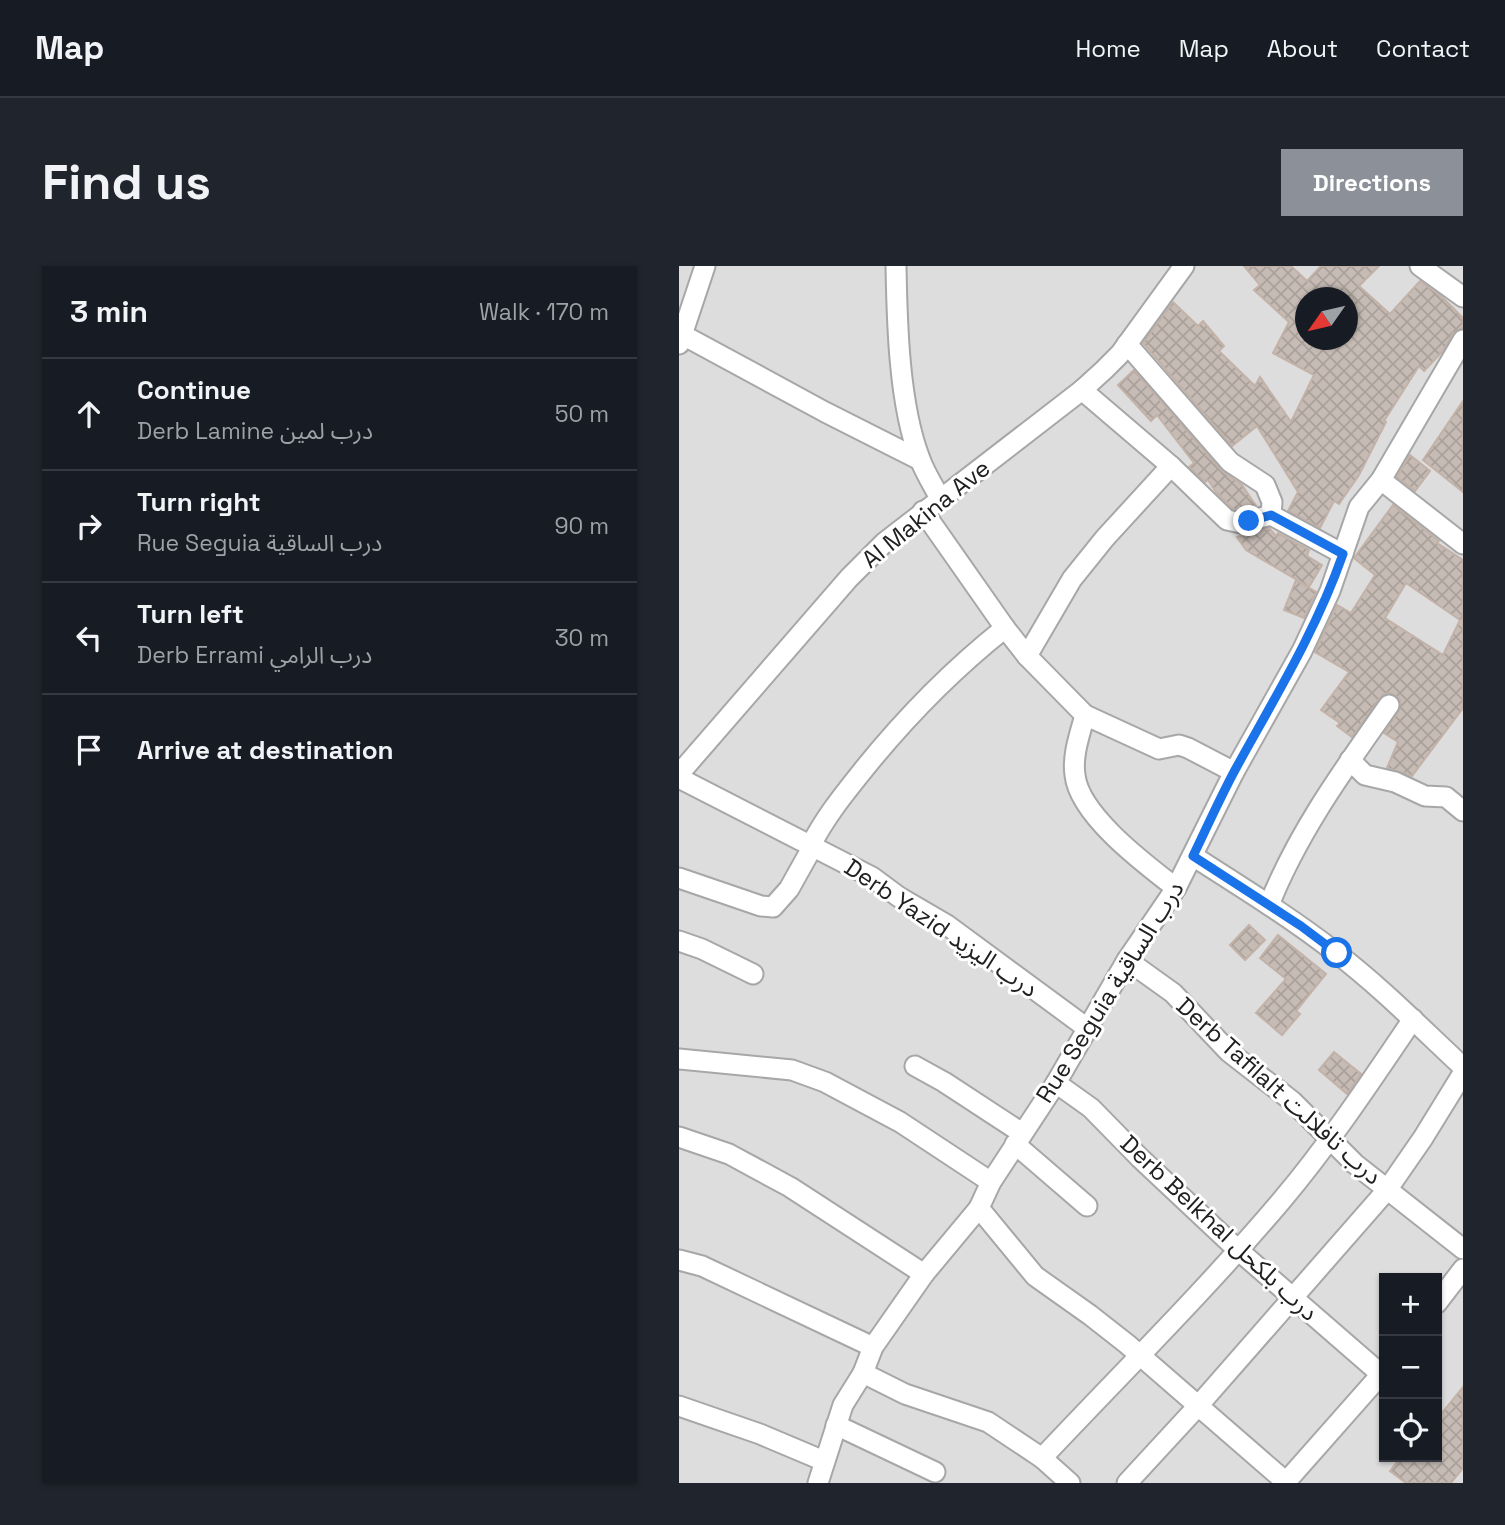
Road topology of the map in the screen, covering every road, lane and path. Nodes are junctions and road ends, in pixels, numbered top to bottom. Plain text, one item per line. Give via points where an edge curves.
1 (705, 266) edge
2 (896, 266) edge
3 (1185, 266) edge
4 (1420, 266) edge
5 (1463, 297) edge
6 (681, 340) edge
7 (1463, 340) edge
8 (1127, 344) junction
9 (1081, 390) junction
10 (920, 460) junction
11 (1171, 466) junction
12 (1381, 480) junction
13 (940, 498) junction
14 (923, 511) junction
15 (1271, 515) junction
16 (1463, 544) edge
17 (1343, 554) junction
18 (1005, 628) junction
19 (1027, 656) junction
20 (1389, 705) dead end
21 (1085, 715) junction
22 (1350, 760) junction
23 (1234, 772) junction
24 (679, 776) edge
25 (1463, 811) edge
26 (812, 845) junction
27 (1193, 856) junction
28 (679, 877) edge
29 (1176, 888) junction
30 (1269, 905) junction
31 (679, 941) edge
32 (1127, 960) junction
33 (754, 974) dead end
34 (1413, 1019) junction
35 (1087, 1028) junction
36 (679, 1059) edge
37 (915, 1066) dead end
38 (1463, 1067) edge
39 (1463, 1073) edge
40 (1056, 1083) junction
41 (679, 1137) edge
42 (1019, 1139) junction
43 (1330, 1140) junction
44 (991, 1182) junction
45 (1387, 1190) junction
46 (1087, 1206) dead end
47 (979, 1208) junction
48 (1463, 1249) edge
49 (1238, 1250) junction
50 (679, 1260) edge
51 (1463, 1269) edge
52 (924, 1274) junction
53 (1442, 1296) edge
54 (1292, 1297) junction
55 (873, 1347) junction
56 (1140, 1354) junction
57 (1379, 1370) edge
58 (863, 1373) junction
59 (1379, 1377) edge
60 (679, 1406) edge
61 (1198, 1406) junction
62 (836, 1425) junction
63 (1042, 1458) junction
64 (824, 1461) junction
65 (936, 1472) dead end
66 (1285, 1482) edge
67 (819, 1483) edge
68 (1070, 1483) edge
69 (1127, 1483) edge

1 - 6 street
2 - 10 street via 908,417
3 - 8 street, Al Makina Ave
4 - 5 street
6 - 10 street
7 - 12 street, Rue Seguia درب الساقية
8 - 9 street, Al Makina Ave
8 - 15 street via 1230,462 1265,485 1272,502
9 - 11 street
9 - 13 street, Al Makina Ave
10 - 13 street
11 - 15 street via 1227,520 1241,523
11 - 19 street via 1078,571
12 - 16 street
12 - 17 street, Rue Seguia درب الساقية via 1359,507
13 - 14 street, Al Makina Ave
14 - 18 street
14 - 24 street, Al Makina Ave via 849,578
15 - 17 street
17 - 23 street, Rue Seguia درب الساقية via 1302,651
18 - 19 street
18 - 26 street via 911,713 830,810
19 - 21 street
20 - 22 street
21 - 23 street via 1159,749 1188,748
21 - 29 street via 1075,758 1077,785 1111,833
22 - 25 street via 1364,775 1425,796 1446,797
22 - 30 street via 1304,831
23 - 27 street, Rue Seguia درب الساقية
24 - 26 street, Derb Yazid درب اليزيد
26 - 28 street via 789,889 773,906 761,906
26 - 35 street, Derb Yazid درب اليزيد via 947,925
27 - 29 street, Rue Seguia درب الساقية
27 - 30 street
29 - 32 street, Rue Seguia درب الساقية
30 - 34 street via 1337,953
31 - 33 street
32 - 35 street, Rue Seguia درب الساقية
32 - 43 street, Derb Tafilalt درب تافلالت via 1173,993 1229,1052 1292,1101
34 - 38 street
34 - 43 street
35 - 40 street, Rue Seguia درب الساقية
36 - 44 street via 792,1070 825,1082 900,1122
37 - 42 street via 944,1082
39 - 45 street
40 - 42 street, Rue Seguia درب الساقية
40 - 49 street, Derb Belkhal درب بلكحل via 1091,1108
41 - 52 street via 729,1154 790,1187
42 - 44 street, Rue Seguia درب الساقية
42 - 46 street
43 - 45 street, Derb Tafilalt درب تافلالت
43 - 49 street
44 - 47 street, Rue Seguia درب الساقية
45 - 48 street, Derb Tafilalt درب تافلالت
45 - 54 street
47 - 52 street, Rue Seguia درب الساقية
47 - 56 street via 1035,1276
49 - 54 street, Derb Belkhal درب بلكحل
49 - 56 street
50 - 55 street via 702,1266
51 - 53 street
52 - 55 street, Rue Seguia درب الساقية
54 - 57 street, Derb Belkhal درب بلكحل
54 - 61 street
55 - 58 street, Rue Seguia درب الساقية
56 - 61 street
56 - 63 street
58 - 62 street, Rue Seguia درب الساقية
58 - 63 street via 905,1394 988,1422
59 - 66 street
60 - 64 street
61 - 66 street
61 - 69 street
62 - 64 street, Rue Seguia درب الساقية
62 - 65 street
63 - 68 street
64 - 67 street, Rue Seguia درب الساقية

